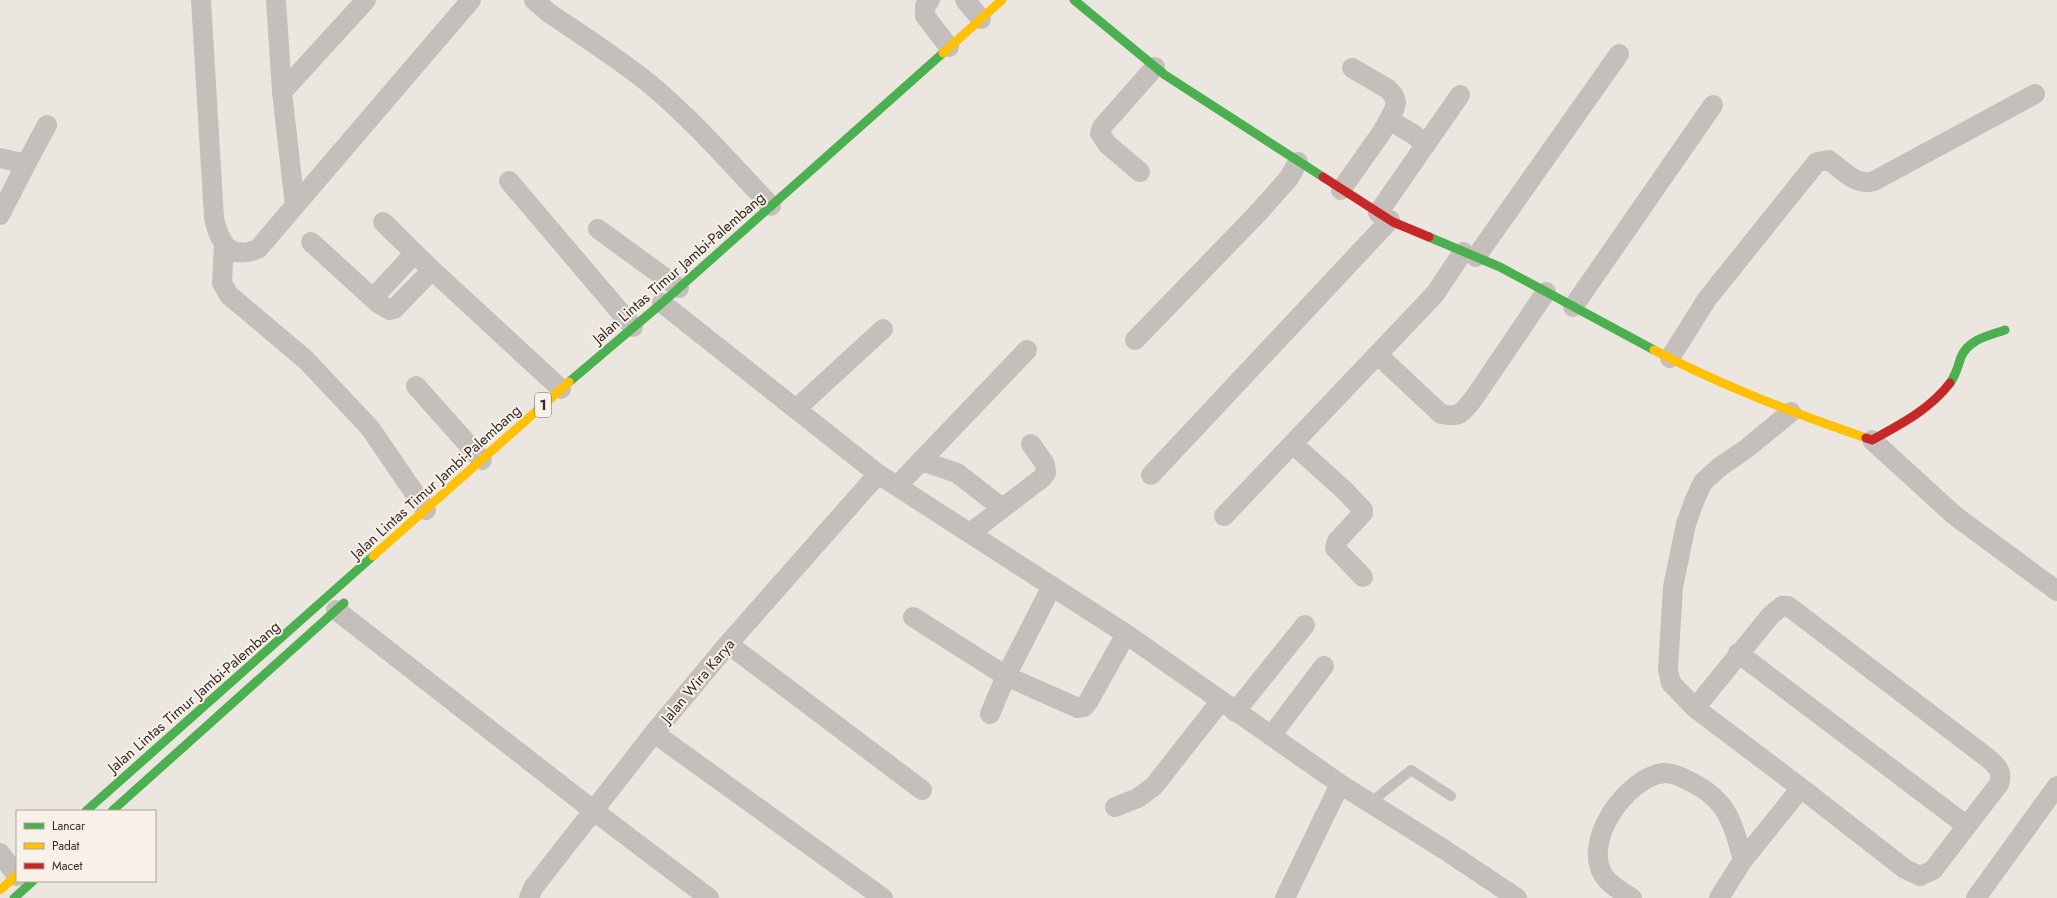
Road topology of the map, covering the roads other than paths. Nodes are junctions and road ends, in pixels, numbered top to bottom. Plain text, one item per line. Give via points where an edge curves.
1 (201, 0) edge
2 (276, 0) edge
3 (366, 0) edge
4 (471, 0) edge
5 (534, 0) edge
6 (930, 0) edge
7 (965, 0) edge
8 (1002, 0) edge
9 (1074, 0) edge
10 (981, 19) junction
11 (949, 47) junction
12 (1619, 54) dead end
13 (1155, 67) junction
14 (1352, 68) dead end
15 (282, 92) junction
16 (2035, 94) dead end
17 (1460, 95) dead end
18 (1713, 106) dead end
19 (1389, 120) junction
20 (47, 125) dead end
21 (1426, 145) junction
22 (0, 158) edge
23 (1298, 162) junction
24 (26, 164) junction
25 (1140, 172) dead end
26 (508, 181) dead end
27 (1341, 190) junction
28 (295, 206) junction
29 (770, 206) junction
30 (0, 215) edge
31 (1384, 217) junction
32 (383, 222) dead end
33 (598, 229) dead end
34 (310, 242) dead end
35 (224, 244) junction
36 (414, 254) junction
37 (1469, 254) junction
38 (432, 270) junction
39 (1546, 292) junction
40 (373, 298) junction
41 (670, 304) junction
42 (1573, 307) junction
43 (633, 327) junction
44 (883, 329) dead end
45 (2005, 330) dead end
46 (1134, 340) dead end
47 (1027, 350) dead end
48 (1378, 355) junction
49 (1677, 362) junction
50 (416, 386) dead end
51 (561, 389) junction
52 (796, 409) junction
53 (1791, 412) junction
54 (1872, 440) junction
55 (1031, 444) dead end
56 (1293, 444) junction
57 (482, 460) junction
58 (922, 461) junction
59 (878, 474) junction
60 (1151, 475) dead end
61 (897, 486) junction
62 (1002, 508) junction
63 (426, 510) junction
64 (1224, 516) dead end
65 (970, 533) junction
66 (1363, 577) dead end
67 (1052, 586) junction
68 (2057, 591) edge
69 (342, 604) joint
70 (913, 617) dead end
71 (1305, 625) dead end
72 (1126, 634) junction
73 (728, 644) junction
74 (1738, 653) junction
75 (1324, 666) dead end
76 (1006, 676) junction
77 (1228, 707) junction
78 (1695, 708) junction
79 (990, 714) dead end
80 (654, 733) junction
81 (1271, 736) junction
82 (1340, 784) junction
83 (2057, 786) edge
84 (1801, 788) junction
85 (922, 790) dead end
86 (1451, 796) dead end
87 (1371, 802) junction
88 (1115, 807) dead end
89 (87, 810) edge
90 (113, 810) edge
91 (594, 811) junction
92 (1967, 826) junction
93 (0, 853) edge
94 (1743, 860) junction
95 (16, 876) edge
96 (22, 884) edge
97 (0, 890) edge
98 (529, 898) edge
99 (709, 898) edge
100 (883, 898) edge
101 (1285, 898) edge
102 (1517, 898) edge
103 (1632, 898) edge
104 (1719, 898) edge
105 (1976, 898) edge

1 - 35 street via 214,218 217,233
2 - 15 street
3 - 15 street
4 - 28 street
5 - 29 street via 664,96
6 - 11 street via 925,6 925,16
7 - 10 street
8 - 10 main road, Jalan Lintas Timur Jambi-Palembang / 1
9 - 13 main road
10 - 11 main road, Jalan Lintas Timur Jambi-Palembang / 1
11 - 29 main road, Jalan Lintas Timur Jambi-Palembang / 1
12 - 37 street
13 - 23 main road
13 - 25 street via 1102,127 1100,133 1107,144
14 - 19 street via 1388,89 1394,96 1396,102
15 - 28 street
16 - 49 street via 1874,181 1861,182 1854,179 1828,160 1817,162 1707,299
17 - 21 street
18 - 42 street
19 - 21 street
19 - 27 street
20 - 24 street
21 - 31 street
22 - 24 street
23 - 27 main road
23 - 46 street via 1289,178 1257,214
24 - 30 street
26 - 43 street
27 - 31 main road
28 - 35 street via 258,249 246,254 234,252
29 - 41 main road, Jalan Lintas Timur Jambi-Palembang / 1
31 - 37 main road
31 - 60 street
32 - 36 street
33 - 41 street
34 - 40 street
35 - 63 street via 222,283 229,295 306,360 370,428
36 - 38 street
36 - 40 street
37 - 39 main road via 1500,267
37 - 48 street
38 - 40 street via 394,309
38 - 51 street
39 - 42 main road
39 - 48 street via 1462,414 1441,414
41 - 43 main road, Jalan Lintas Timur Jambi-Palembang / 1
41 - 52 street
42 - 49 main road
43 - 51 main road, Jalan Lintas Timur Jambi-Palembang / 1
44 - 52 street
45 - 54 main road via 1971,342 1962,355 1954,377 1939,397 1914,418
47 - 58 street
48 - 56 street
49 - 53 main road
50 - 57 street
51 - 57 main road, Jalan Lintas Timur Jambi-Palembang / 1
52 - 59 street
53 - 54 main road
53 - 78 street via 1703,482 1686,524 1673,588 1668,670 1671,683
54 - 68 street via 1954,515
55 - 62 street via 1045,464 1046,473
56 - 64 street
56 - 66 street via 1364,510 1335,545 1338,554
57 - 63 main road, Jalan Lintas Timur Jambi-Palembang / 1
58 - 61 street
58 - 62 street via 956,473
59 - 61 street
59 - 73 street, Jalan Wira Karya
61 - 65 street
62 - 65 street
63 - 89 main road, Jalan Lintas Timur Jambi-Palembang / 1
65 - 67 street
67 - 72 street
67 - 76 street
69 - 90 main road, Jalan Lintas Timur Jambi-Palembang
69 - 91 street
70 - 76 street
71 - 77 street
72 - 76 street via 1088,702 1078,708
72 - 77 street
73 - 80 street, Jalan Wira Karya
73 - 85 street
74 - 78 street
74 - 92 street
74 - 92 street via 1778,608 1788,606 1794,609 2000,770 1998,784
75 - 81 street
76 - 79 street
77 - 81 street
77 - 88 street via 1154,786 1138,798
78 - 84 street
80 - 91 street, Jalan Wira Karya
80 - 100 street
81 - 82 street
82 - 87 street
82 - 101 street
83 - 105 street
84 - 92 street via 1905,869 1920,876 1933,870
84 - 94 street
86 - 87 lane via 1411,770
87 - 102 street
91 - 98 street, Jalan Wira Karya via 533,888
91 - 99 street
93 - 95 street
94 - 103 street via 1730,818 1712,795 1690,780 1664,773 1644,779 1618,802 1602,829 1597,852 1603,875
94 - 104 street
96 - 97 main road

